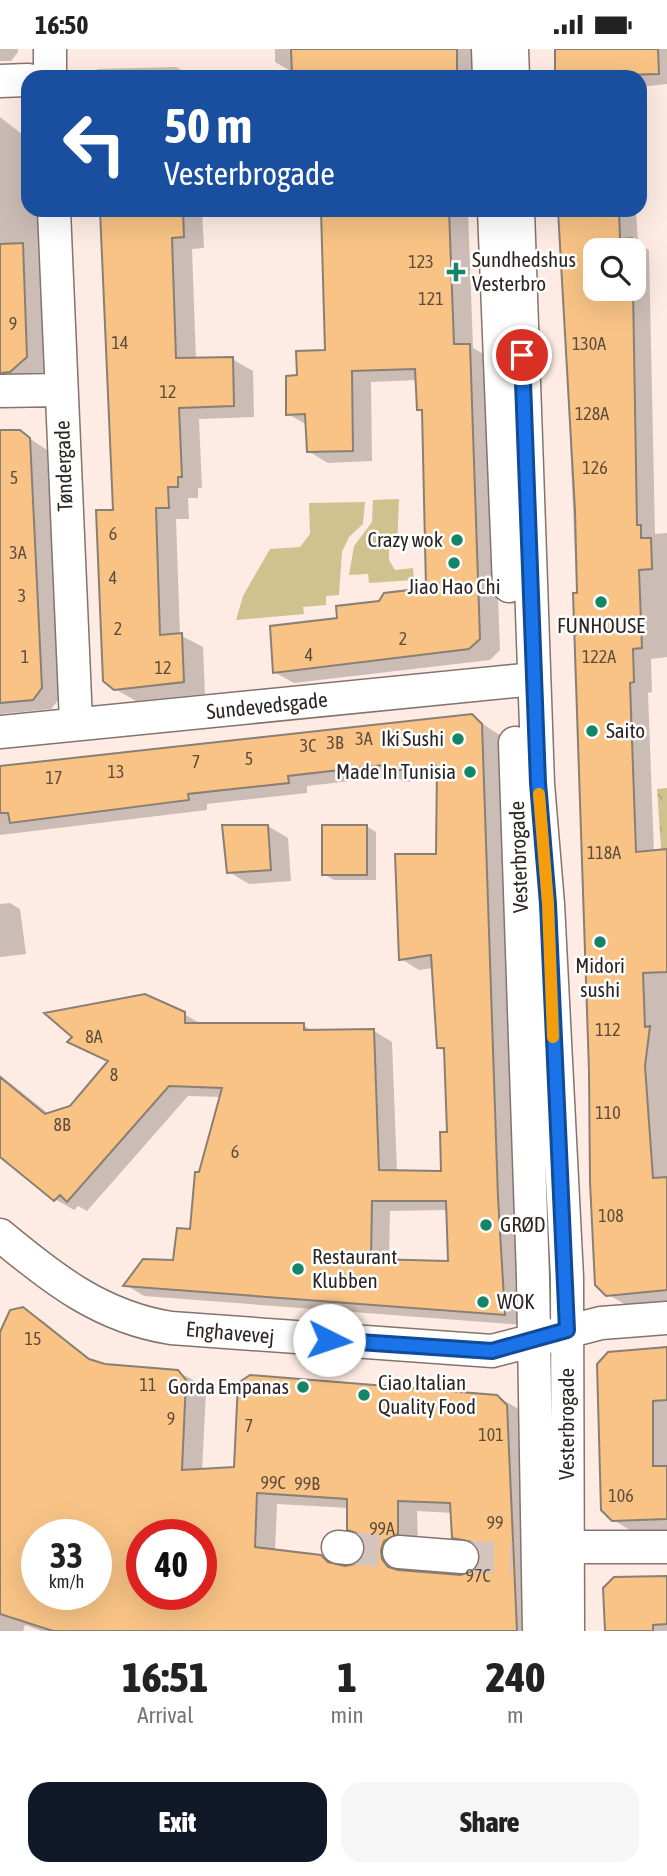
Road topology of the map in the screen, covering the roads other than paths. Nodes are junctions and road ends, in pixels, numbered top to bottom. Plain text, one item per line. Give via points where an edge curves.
1 (50, 49) edge
2 (488, 49) edge
3 (512, 49) edge
4 (50, 70) edge
5 (489, 70) edge
6 (513, 70) edge
7 (21, 80) edge
8 (0, 81) edge
9 (54, 217) edge
10 (494, 217) edge
11 (518, 217) edge
12 (0, 390) edge
13 (60, 390) junction
14 (524, 679) junction
15 (76, 722) junction
16 (0, 732) edge
17 (0, 1235) edge
18 (667, 1318) edge
19 (567, 1330) junction
20 (534, 1340) junction
21 (568, 1547) junction
22 (667, 1547) edge
23 (399, 1552) tunnel mouth
24 (462, 1557) tunnel mouth
25 (540, 1631) edge
26 (568, 1631) edge

1 - 4 street
2 - 5 street
3 - 6 street
7 - 8 street
9 - 13 street, Tøndergade
10 - 14 street, Vesterbrogade
11 - 14 street, Vesterbrogade
12 - 13 street
13 - 15 street, Tøndergade
14 - 15 street, Sundevedsgade
14 - 19 street, Vesterbrogade via 548,904
14 - 20 street, Vesterbrogade
15 - 16 street, Sundevedsgade
17 - 20 street, Enghavevej via 87,1301 139,1322 198,1331 470,1351 503,1349
18 - 19 street, Enghavevej
19 - 20 street, Enghavevej
19 - 21 street, Vesterbrogade
20 - 25 street, Vesterbrogade via 525,1559
21 - 22 street
21 - 26 street, Vesterbrogade
23 - 24 street

